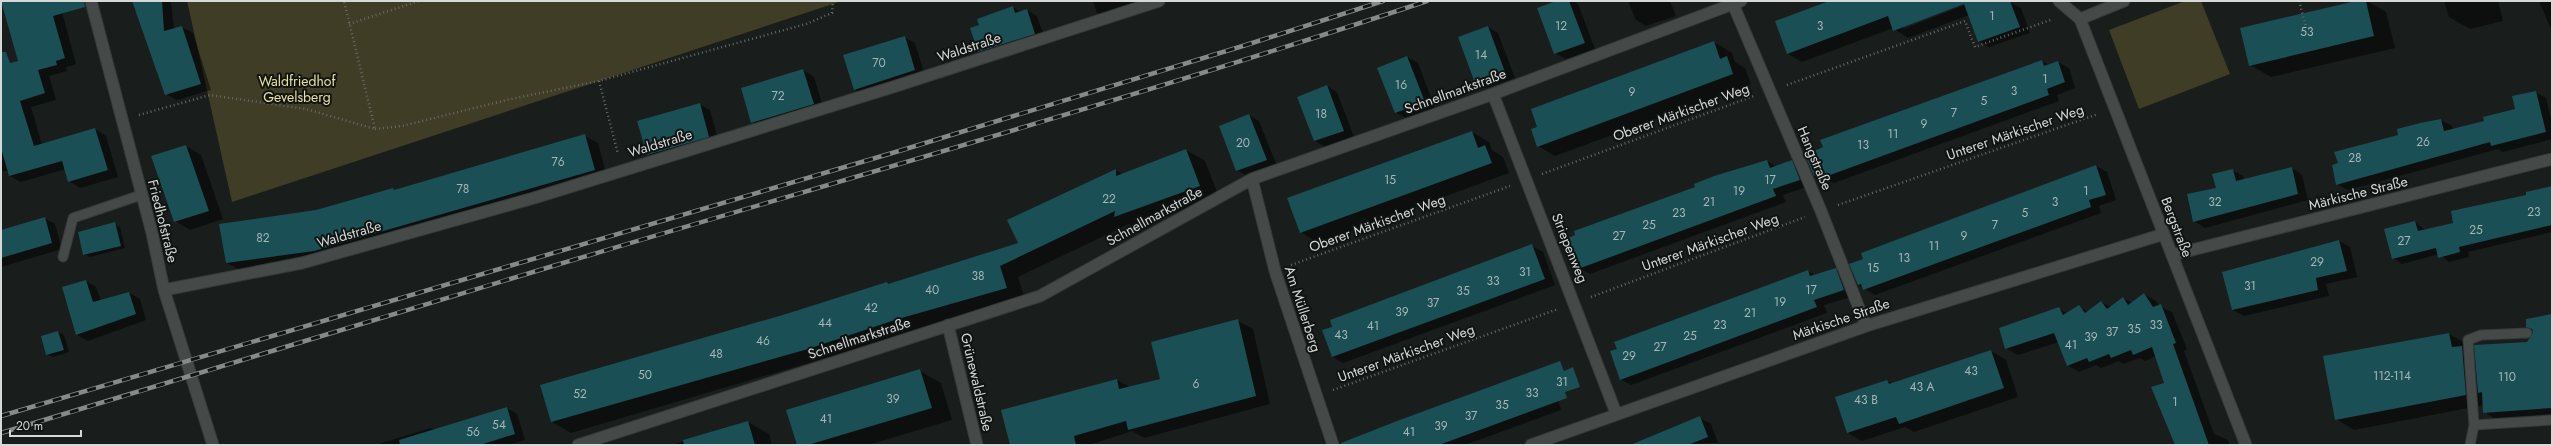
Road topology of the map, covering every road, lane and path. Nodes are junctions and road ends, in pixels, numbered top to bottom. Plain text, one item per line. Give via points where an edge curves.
1 (91, 1) edge
2 (344, 1) edge
3 (419, 1) edge
4 (833, 1) edge
5 (1158, 1) edge
6 (2059, 1) edge
7 (2124, 1) edge
8 (2299, 1) edge
9 (1737, 2) edge
10 (2080, 19) junction
11 (349, 24) junction
12 (2306, 27) dead end
13 (599, 81) junction
14 (1770, 90) junction
15 (1494, 94) junction
16 (2113, 109) junction
17 (122, 120) junction
18 (375, 129) junction
19 (618, 154) dead end
20 (2552, 159) edge
21 (1252, 179) junction
22 (1527, 179) junction
23 (141, 195) junction
24 (1821, 211) junction
25 (2164, 234) junction
26 (2172, 255) junction
27 (63, 257) dead end
28 (1275, 271) junction
29 (164, 290) junction
30 (1576, 303) junction
31 (948, 325) junction
32 (1866, 326) junction
33 (2526, 332) dead end
34 (1316, 396) junction
35 (1616, 413) junction
36 (2552, 420) edge
37 (2474, 425) junction
38 (213, 445) edge
39 (578, 445) edge
40 (977, 445) edge
41 (1333, 445) edge
42 (1531, 445) edge
43 (2246, 445) edge
44 (2470, 445) edge

1 - 17 street, Friedhofstraße
2 - 11 path
3 - 11 path
4 - 13 path via 832,13 824,18
5 - 29 street, Waldstraße via 893,87 534,198 302,263
6 - 10 street
7 - 10 street
8 - 12 path
9 - 14 street, Hangstraße
9 - 15 street, Schnellmarkstraße
10 - 14 path, Oberer Märkischer Weg via 2050,19 1975,48 1965,21
10 - 16 street, Bergstraße
11 - 18 path
13 - 18 path via 511,99 402,126
13 - 19 path
14 - 22 path, Oberer Märkischer Weg
14 - 24 street, Hangstraße
15 - 21 street, Schnellmarkstraße
15 - 22 street, Striepenweg
16 - 24 path, Unterer Märkischer Weg
16 - 25 street, Bergstraße
17 - 18 path via 210,95 306,109
17 - 23 street, Friedhofstraße
20 - 26 street, Märkische Straße
21 - 28 street, Am Müllerberg
21 - 31 street, Schnellmarkstraße via 1040,296
22 - 28 path, Oberer Märkischer Weg
22 - 30 street, Striepenweg
23 - 27 lane via 73,218
23 - 29 street, Friedhofstraße
24 - 30 path, Unterer Märkischer Weg
24 - 32 street, Hangstraße
25 - 26 street, Bergstraße
25 - 32 street, Märkische Straße
26 - 43 street, Bergstraße
28 - 34 street, Am Müllerberg
29 - 38 street, Friedhofstraße
30 - 34 path, Unterer Märkischer Weg
30 - 35 street, Striepenweg
31 - 39 street, Schnellmarkstraße
31 - 40 street, Grünewaldstraße
32 - 35 street, Märkische Straße
33 - 37 lane via 2481,335 2468,340
34 - 41 street, Am Müllerberg
35 - 42 street, Märkische Straße
36 - 37 lane
37 - 44 lane

